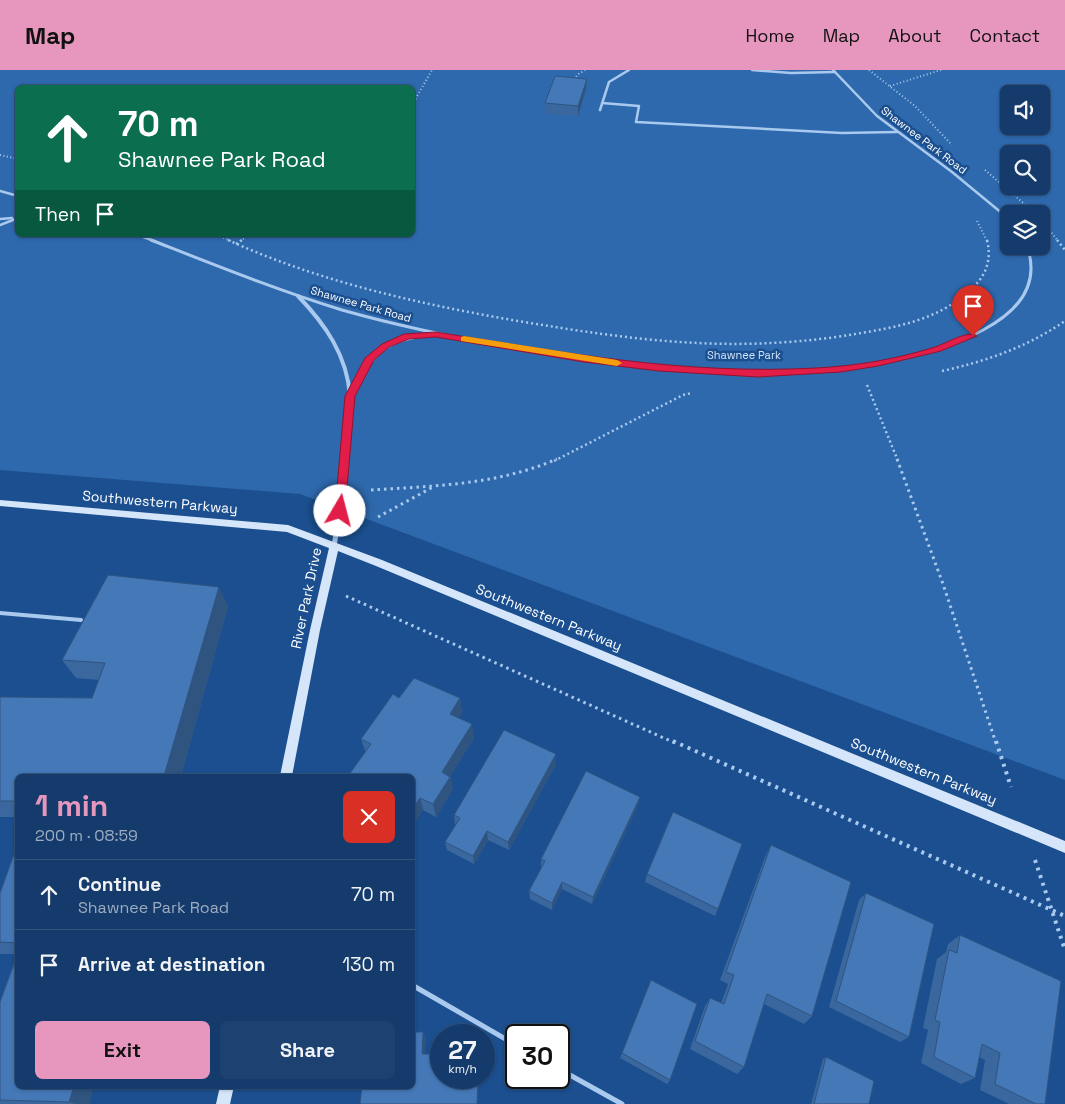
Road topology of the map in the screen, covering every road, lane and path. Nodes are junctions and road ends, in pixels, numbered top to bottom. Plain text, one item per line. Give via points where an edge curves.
1 (432, 70) edge
2 (585, 70) edge
3 (629, 70) edge
4 (752, 70) edge
5 (870, 70) edge
6 (941, 70) edge
7 (834, 71) edge
8 (574, 82) edge
9 (889, 86) junction
10 (415, 99) edge
11 (602, 104) junction
12 (600, 110) dead end
13 (897, 132) junction
14 (953, 145) dead end
15 (0, 155) edge
16 (15, 158) edge
17 (979, 166) dead end
18 (0, 191) edge
19 (15, 195) edge
20 (1025, 205) edge
21 (1000, 212) edge
22 (972, 215) dead end
23 (15, 218) edge
24 (15, 219) edge
25 (0, 220) edge
26 (0, 225) edge
27 (1050, 231) edge
28 (143, 237) edge
29 (221, 237) edge
30 (246, 237) edge
31 (236, 244) junction
32 (1065, 250) edge
33 (1030, 255) edge
34 (298, 296) junction
35 (1065, 321) edge
36 (436, 334) junction
37 (857, 367) junction
38 (935, 373) dead end
39 (867, 385) junction
40 (858, 386) dead end
41 (692, 393) dead end
42 (350, 396) junction
43 (436, 486) junction
44 (371, 490) dead end
45 (1, 504) edge
46 (378, 517) dead end
47 (334, 546) junction
48 (325, 586) junction
49 (0, 613) edge
50 (81, 620) edge
51 (286, 774) edge
52 (1011, 787) dead end
53 (1065, 847) edge
54 (1033, 854) dead end
55 (1051, 910) junction
56 (1065, 916) edge
57 (1065, 950) edge
58 (415, 987) edge
59 (505, 1039) edge
60 (570, 1075) edge
61 (226, 1089) edge
62 (224, 1104) edge
63 (622, 1104) edge

1 - 10 path
2 - 8 path via 576,75
3 - 11 lane via 609,82
4 - 7 lane via 792,73
5 - 9 path
6 - 9 path
7 - 13 lane, Shawnee Park Road
9 - 14 path via 915,106
11 - 12 lane
11 - 13 lane via 639,106 636,122 842,133
13 - 21 lane, Shawnee Park Road
15 - 16 path
17 - 20 path
18 - 19 lane
22 - 31 path via 982,227 989,245 988,267 980,283 958,303 916,322 855,334 728,346 589,333 491,317 410,300 331,278
23 - 25 lane
24 - 26 lane
27 - 32 path
28 - 34 lane, Shawnee Park Road
29 - 31 path
30 - 31 path
33 - 37 lane, Shawnee Park Road via 1032,279 1027,293 1013,311 984,330 962,341 904,358
34 - 36 lane, Shawnee Park Road
34 - 42 street, River Park Drive via 330,333 345,371
35 - 38 path via 1042,338 1019,348
36 - 37 lane, Shawnee Park Road via 659,368 758,374
36 - 42 street, River Park Drive via 408,336 385,346 370,358
37 - 39 path
39 - 40 path
39 - 52 path via 895,452 951,608
41 - 43 path via 539,466 501,478
42 - 47 street, River Park Drive via 343,494
43 - 44 path
43 - 46 path
45 - 47 street, Southwestern Parkway via 288,529
47 - 48 street, River Park Drive
47 - 53 street, Southwestern Parkway
48 - 51 street, River Park Drive
48 - 55 path
49 - 50 lane
54 - 55 path
55 - 56 path
55 - 57 path
58 - 59 lane
60 - 63 lane
61 - 62 street

